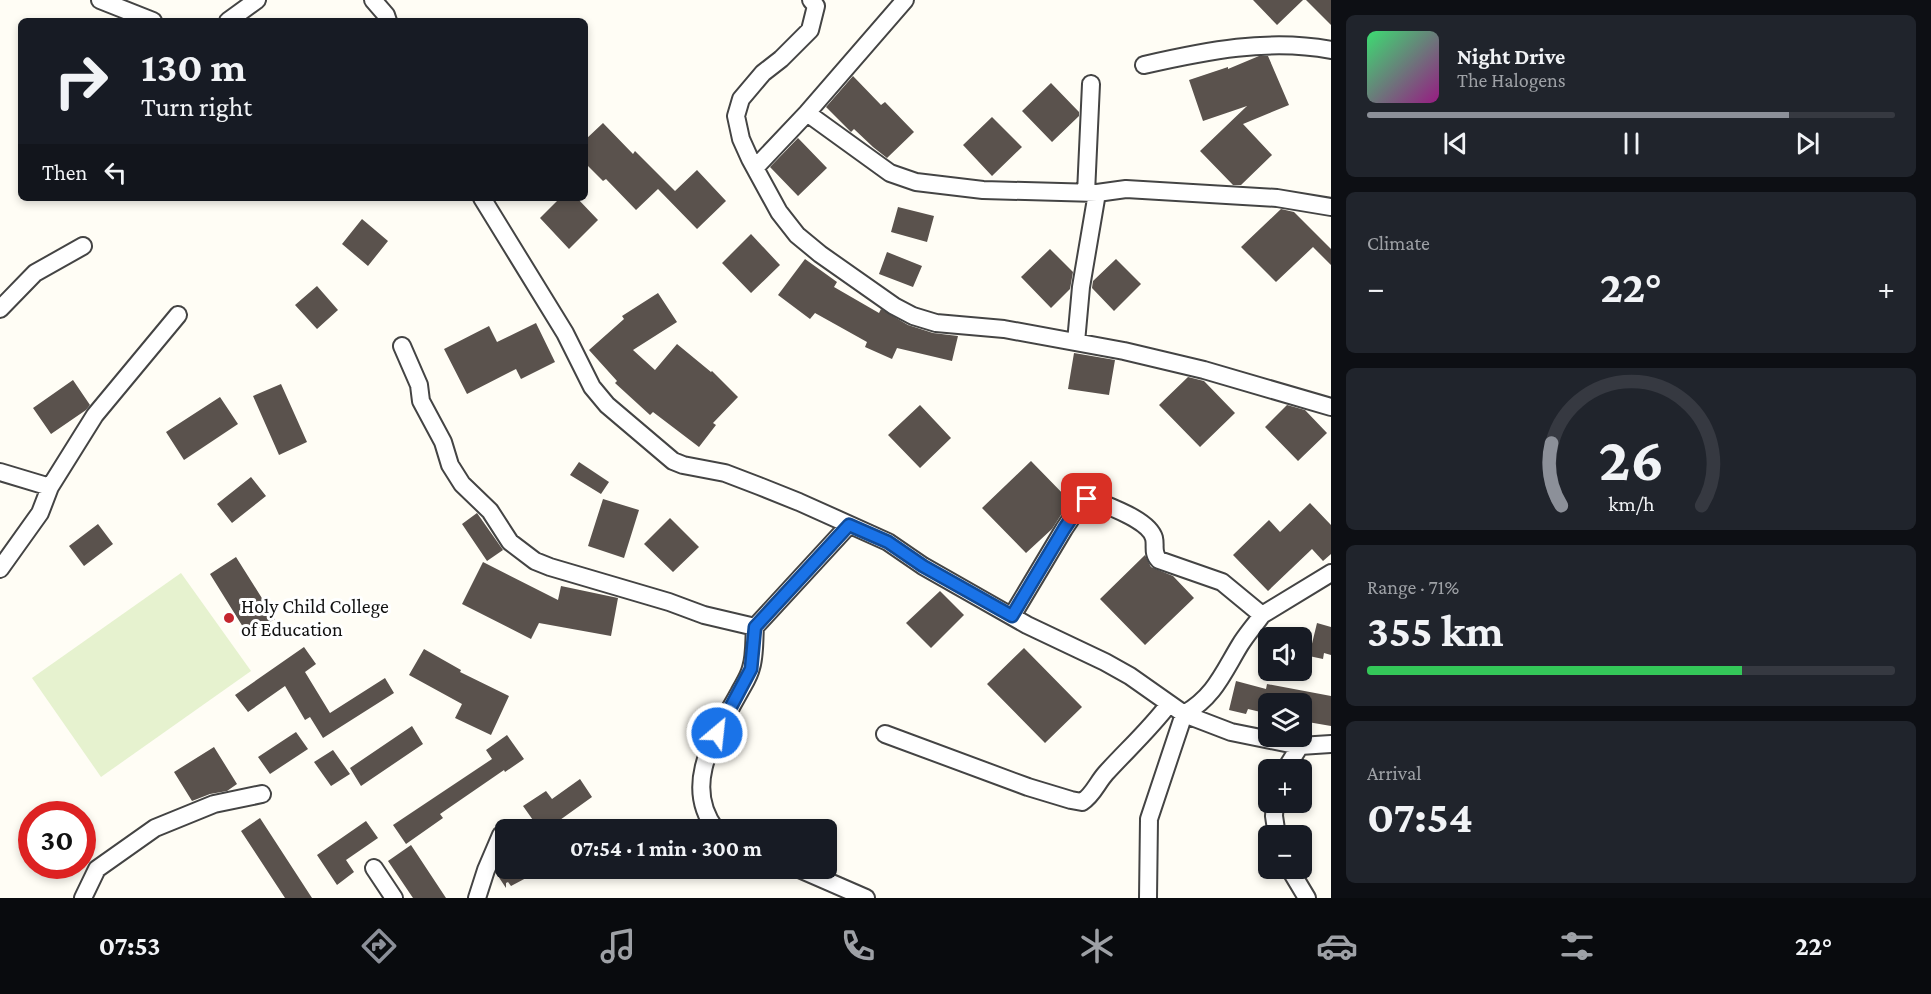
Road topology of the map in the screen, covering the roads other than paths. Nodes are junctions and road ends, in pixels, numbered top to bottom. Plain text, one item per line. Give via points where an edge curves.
1 (100, 0) edge
2 (257, 0) edge
3 (373, 0) edge
4 (811, 0) edge
5 (905, 0) edge
6 (145, 18) edge
7 (232, 18) edge
8 (387, 18) edge
9 (1331, 50) edge
10 (1144, 65) dead end
11 (1091, 84) dead end
12 (807, 113) junction
13 (754, 168) junction
14 (1092, 193) junction
15 (484, 201) edge
16 (1331, 207) edge
17 (83, 246) dead end
18 (0, 309) edge
19 (178, 315) dead end
20 (1076, 342) junction
21 (402, 346) dead end
22 (1331, 406) edge
23 (0, 472) edge
24 (50, 487) junction
25 (849, 525) junction
26 (0, 569) edge
27 (1331, 573) edge
28 (1262, 615) junction
29 (1012, 616) junction
30 (755, 627) junction
31 (1169, 704) junction
32 (1184, 714) junction
33 (885, 734) dead end
34 (1258, 737) edge
35 (1331, 744) edge
36 (1312, 745) edge
37 (262, 794) dead end
38 (708, 819) edge
39 (495, 849) edge
40 (374, 868) dead end
41 (822, 879) edge
42 (1296, 879) edge
43 (83, 898) edge
44 (394, 898) edge
45 (477, 898) edge
46 (866, 898) edge
47 (1148, 898) edge
48 (1307, 898) edge

1 - 6 street
2 - 7 street
3 - 8 street
4 - 13 street via 816,6 810,30 741,99 736,116 741,140
5 - 12 street
9 - 10 street via 1251,46
11 - 14 street
12 - 13 street
12 - 14 street via 890,173 916,182 983,190
13 - 20 street via 797,235 894,306 936,323 1004,329
14 - 16 street via 1126,189 1277,198
14 - 20 street
15 - 25 street via 566,333 592,387 607,405 673,461 750,483
17 - 18 street via 35,273
19 - 24 street via 95,415
20 - 22 street via 1204,370
21 - 30 street via 450,465 522,552 535,561 572,574
23 - 24 street
24 - 26 street via 40,513
25 - 29 street via 888,542
25 - 30 street
27 - 28 street
28 - 29 street via 1222,582 1162,562 1154,553 1154,536 1144,526 1087,499 1064,529
28 - 32 street via 1212,692
29 - 31 street via 1106,662
30 - 38 street via 751,669 702,771 703,804
31 - 32 street
31 - 33 street via 1082,802 1028,787
32 - 34 street
32 - 47 street via 1149,819
35 - 36 street
37 - 43 street via 214,804 155,828 97,869
39 - 45 street
40 - 44 street
41 - 46 street
42 - 48 street

